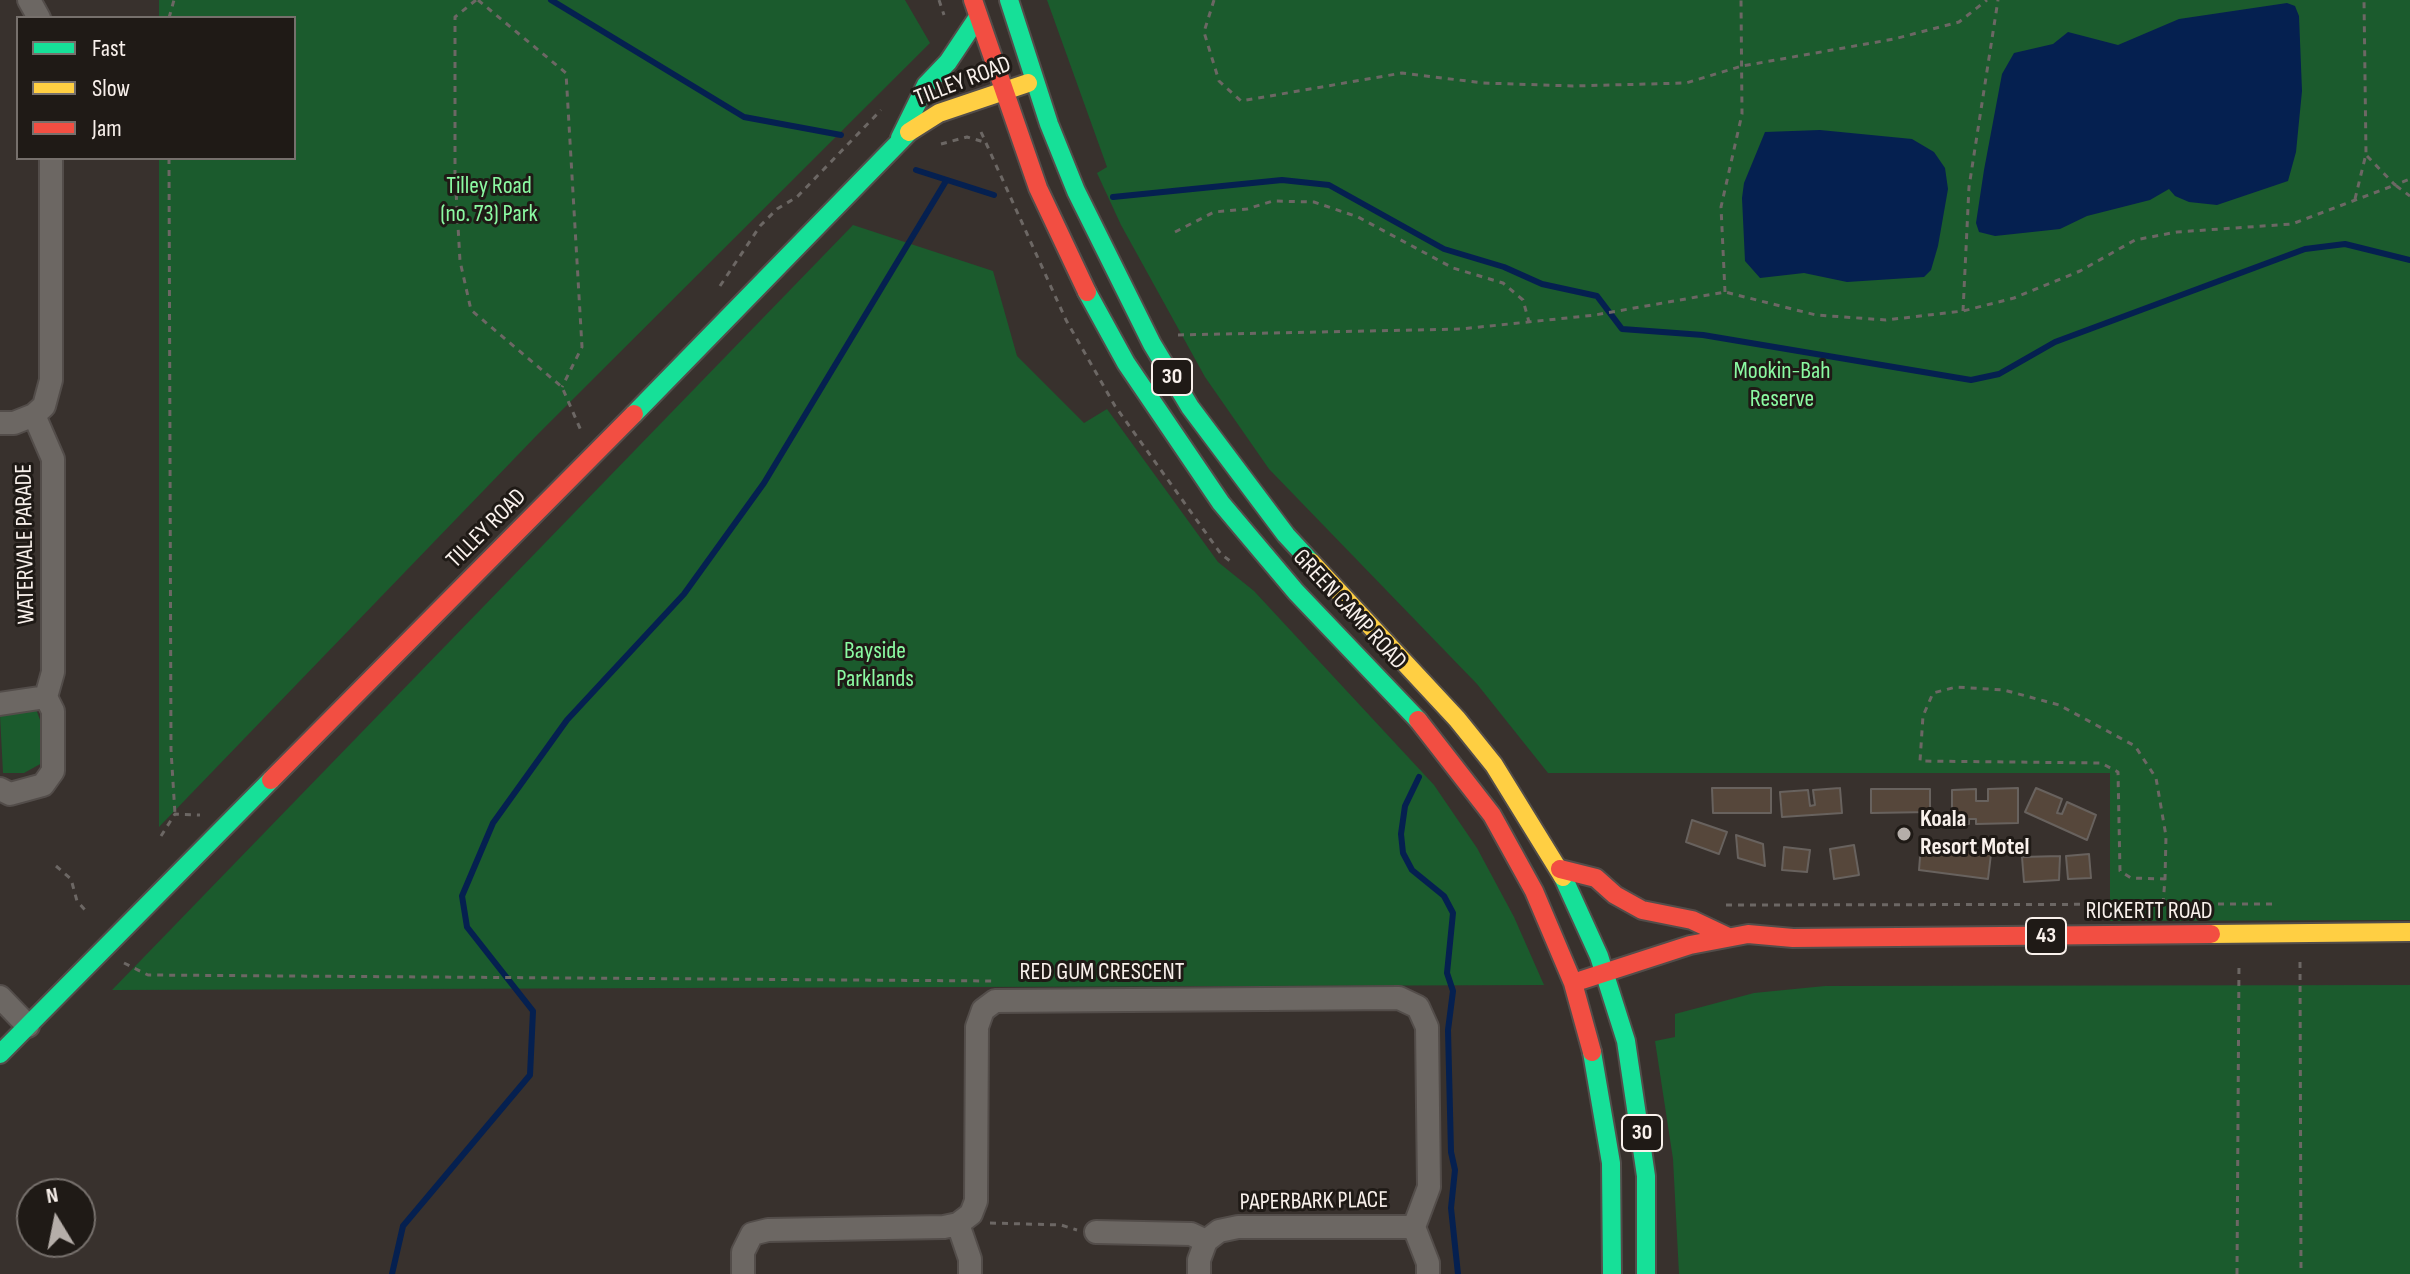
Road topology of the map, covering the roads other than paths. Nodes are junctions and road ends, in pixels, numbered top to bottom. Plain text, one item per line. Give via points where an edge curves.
1 (1009, 0) edge
2 (975, 8) edge
3 (1035, 81) junction
4 (1002, 91) junction
5 (900, 138) junction
6 (51, 160) edge
7 (34, 415) junction
8 (0, 423) edge
9 (46, 697) junction
10 (0, 704) edge
11 (0, 789) edge
12 (1560, 869) junction
13 (2410, 932) edge
14 (1728, 937) junction
15 (1793, 938) junction
16 (1754, 952) dead end
17 (1604, 972) junction
18 (1573, 983) junction
19 (1618, 993) junction
20 (0, 997) edge
21 (1580, 1005) junction
22 (28, 1026) junction
23 (0, 1054) edge
24 (958, 1224) junction
25 (1414, 1227) junction
26 (1096, 1232) road end
27 (1206, 1241) junction
28 (743, 1274) edge
29 (970, 1274) edge
30 (1199, 1274) edge
31 (1428, 1274) edge
32 (1612, 1274) edge
33 (1646, 1274) edge

1 - 3 main road, GREEN CAMP ROAD / 30
2 - 4 main road, GREEN CAMP ROAD / 30
2 - 5 main road
3 - 4 main road, TILLEY ROAD
3 - 12 main road, GREEN CAMP ROAD / 30 via 1076,191 1152,344 1198,419 1286,535 1457,719 1494,765
4 - 5 main road, TILLEY ROAD via 939,113
4 - 18 main road, GREEN CAMP ROAD / 30 via 1038,188 1089,297 1160,417 1261,552 1428,729 1468,781 1528,880
5 - 22 main road, TILLEY ROAD
6 - 7 street via 51,380 44,406
7 - 8 street
7 - 9 street, WATERVALE PARADE via 53,459 53,672
9 - 10 street
9 - 11 street, WATERVALE PARADE via 53,711 53,771 43,785 10,794
12 - 14 main road, 43 via 1596,878 1642,910 1692,920
12 - 17 main road, GREEN CAMP ROAD / 30
13 - 15 main road, RICKERTT ROAD / 43
14 - 15 main road, RICKERTT ROAD / 43
14 - 17 main road, RICKERTT ROAD
15 - 16 main road, RICKERTT ROAD / 43
17 - 18 main road, RICKERTT ROAD
17 - 19 main road, GREEN CAMP ROAD / 30
18 - 21 main road, GREEN CAMP ROAD / 30
19 - 21 main road
19 - 33 main road, GREEN CAMP ROAD / 30 via 1643,1137
20 - 22 street
21 - 32 main road, GREEN CAMP ROAD / 30 via 1610,1152
22 - 23 main road, TILLEY ROAD
24 - 25 street, RED GUM CRESCENT via 971,1214 976,1201 977,1027 983,1010 995,1001 1399,998 1418,1007 1427,1027 1429,1187
24 - 28 street via 768,1230 752,1234 743,1252
24 - 29 street
25 - 27 street, PAPERBARK PLACE via 1238,1227
25 - 31 street
26 - 27 street via 1191,1234
27 - 30 street

